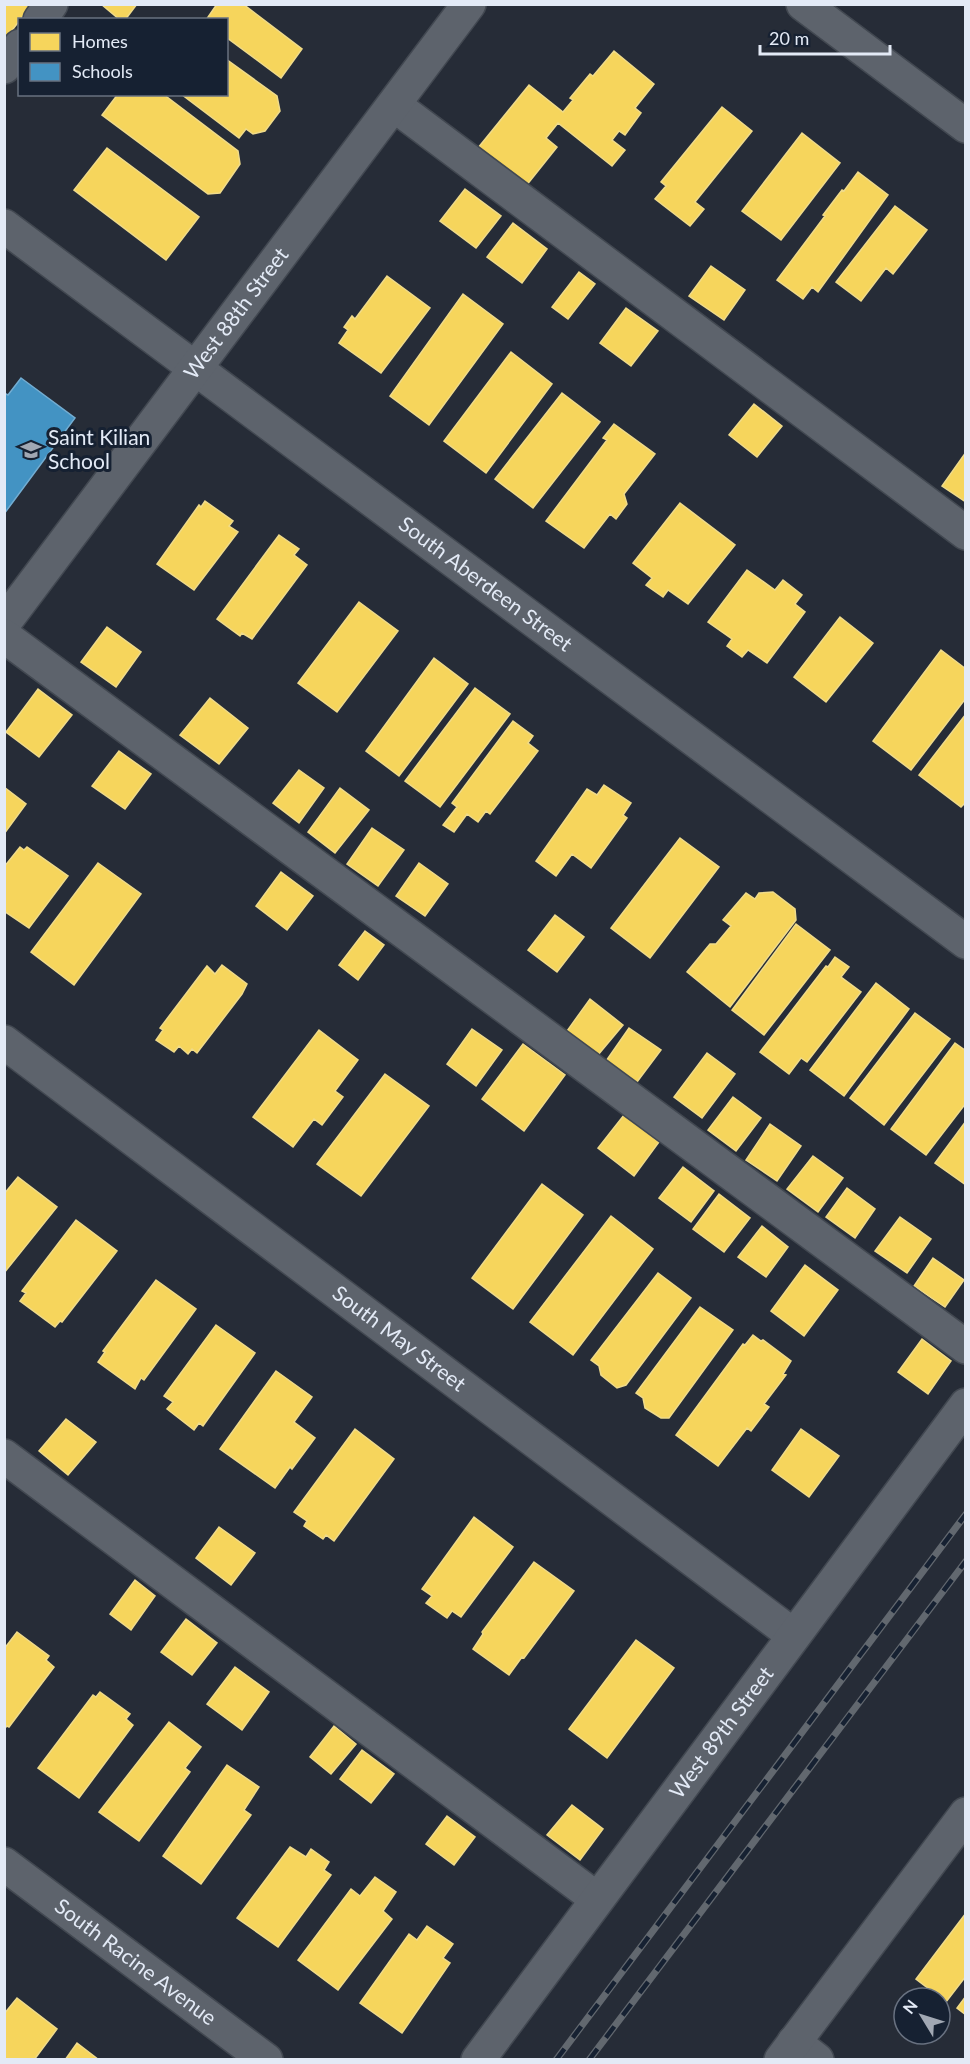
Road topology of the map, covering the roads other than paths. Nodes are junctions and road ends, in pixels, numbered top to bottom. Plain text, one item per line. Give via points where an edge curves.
1 (51, 4) edge
2 (469, 4) edge
3 (802, 4) edge
4 (41, 18) edge
5 (18, 49) edge
6 (4, 67) edge
7 (394, 105) junction
8 (966, 126) edge
9 (4, 226) edge
10 (196, 369) junction
11 (966, 532) edge
12 (4, 623) edge
13 (4, 636) edge
14 (966, 942) edge
15 (4, 1042) edge
16 (966, 1347) edge
17 (966, 1406) edge
18 (4, 1456) edge
19 (793, 1635) junction
20 (966, 1814) edge
21 (4, 1864) edge
22 (597, 1899) junction
23 (797, 2054) edge
24 (266, 2060) edge
25 (478, 2060) edge

1 - 4 street
2 - 7 street, West 88th Street
3 - 8 street
5 - 6 street
7 - 10 street, West 88th Street
7 - 11 street
9 - 10 street, South Aberdeen Street
10 - 12 street, West 88th Street
10 - 14 street, South Aberdeen Street
13 - 16 street
15 - 19 street, South May Street
17 - 19 street, West 89th Street
18 - 22 street
19 - 22 street, West 89th Street
20 - 23 street
21 - 24 street, South Racine Avenue
22 - 25 street, West 89th Street

